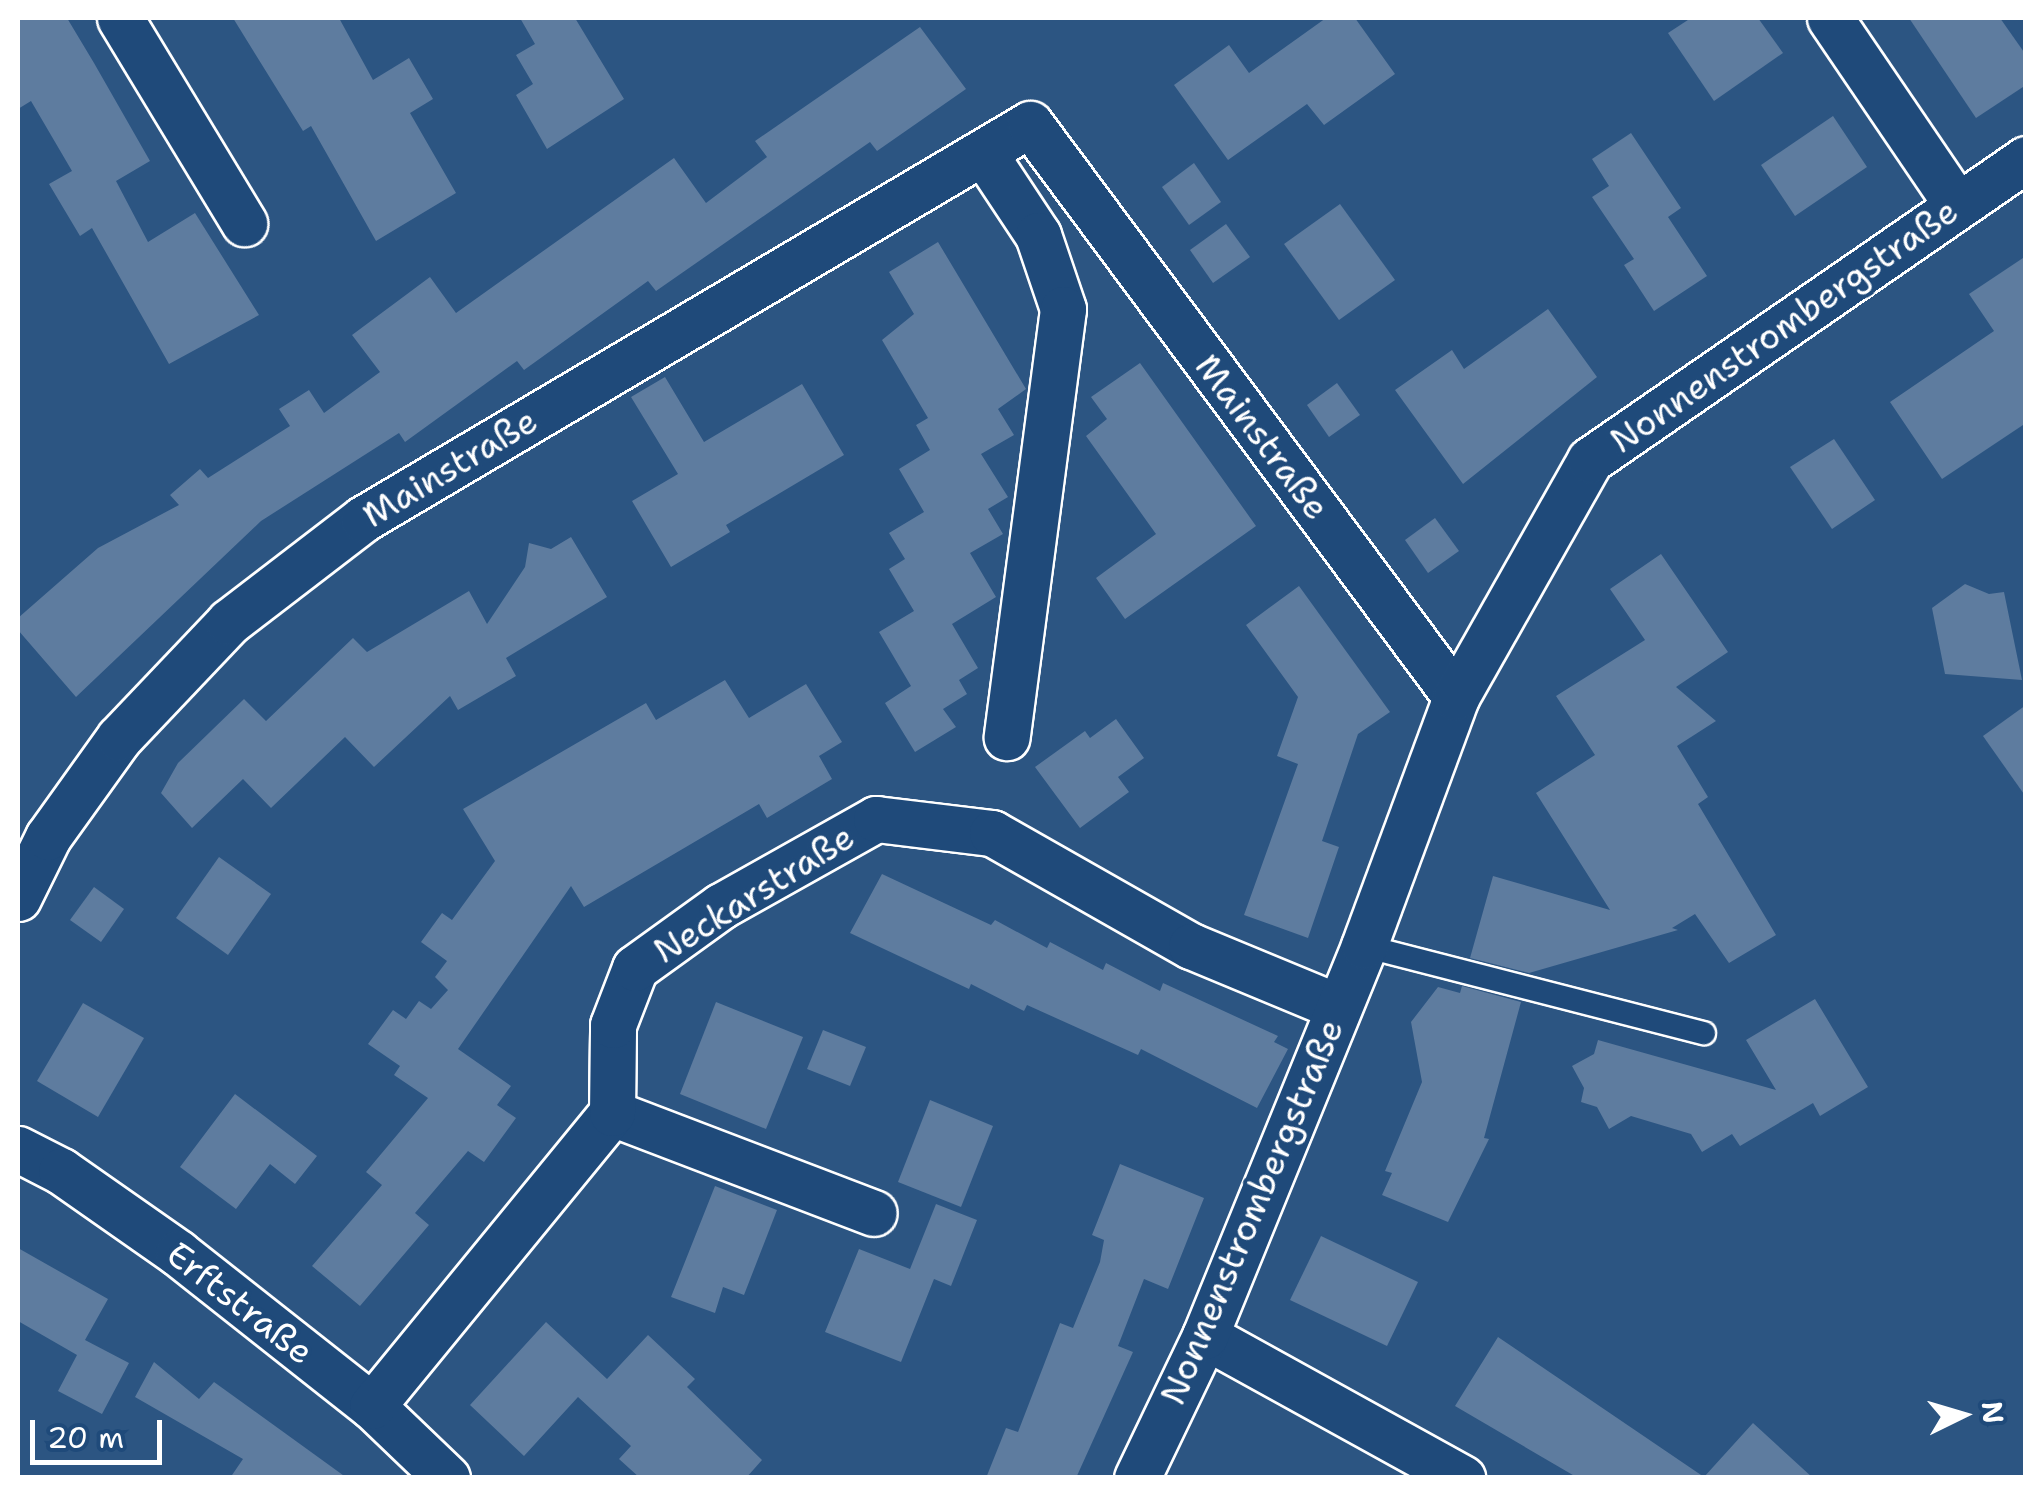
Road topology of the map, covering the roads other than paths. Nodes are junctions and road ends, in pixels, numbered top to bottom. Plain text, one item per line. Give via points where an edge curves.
1 (120, 18) edge
2 (1830, 18) edge
3 (983, 152) junction
4 (2026, 159) edge
5 (1957, 205) junction
6 (244, 223) dead end
7 (1456, 697) junction
8 (1007, 737) dead end
9 (18, 898) edge
10 (1364, 946) junction
11 (1338, 1006) junction
12 (1704, 1033) dead end
13 (612, 1113) junction
14 (18, 1149) edge
15 (874, 1213) dead end
16 (1206, 1336) junction
17 (372, 1406) junction
18 (448, 1478) edge
19 (1137, 1478) edge
20 (1462, 1478) edge

1 - 6 street
2 - 5 street
3 - 7 street, Mainstraße via 1030,124
3 - 8 street via 1038,236 1063,309
3 - 9 street, Mainstraße via 363,518 229,622 119,738 48,837
4 - 5 street, Nonnenstrombergstraße
5 - 7 street, Nonnenstrombergstraße via 1590,460
7 - 10 street, Nonnenstrombergstraße
10 - 11 street, Nonnenstrombergstraße
10 - 12 lane
11 - 13 street, Neckarstraße via 1191,946 992,833 876,819 722,906 635,968 612,1025
11 - 16 street, Nonnenstrombergstraße
13 - 15 street
13 - 17 street
14 - 17 street, Erftstraße via 178,1253
16 - 19 street, Nonnenstrombergstraße
16 - 20 street
17 - 18 street, Erftstraße

